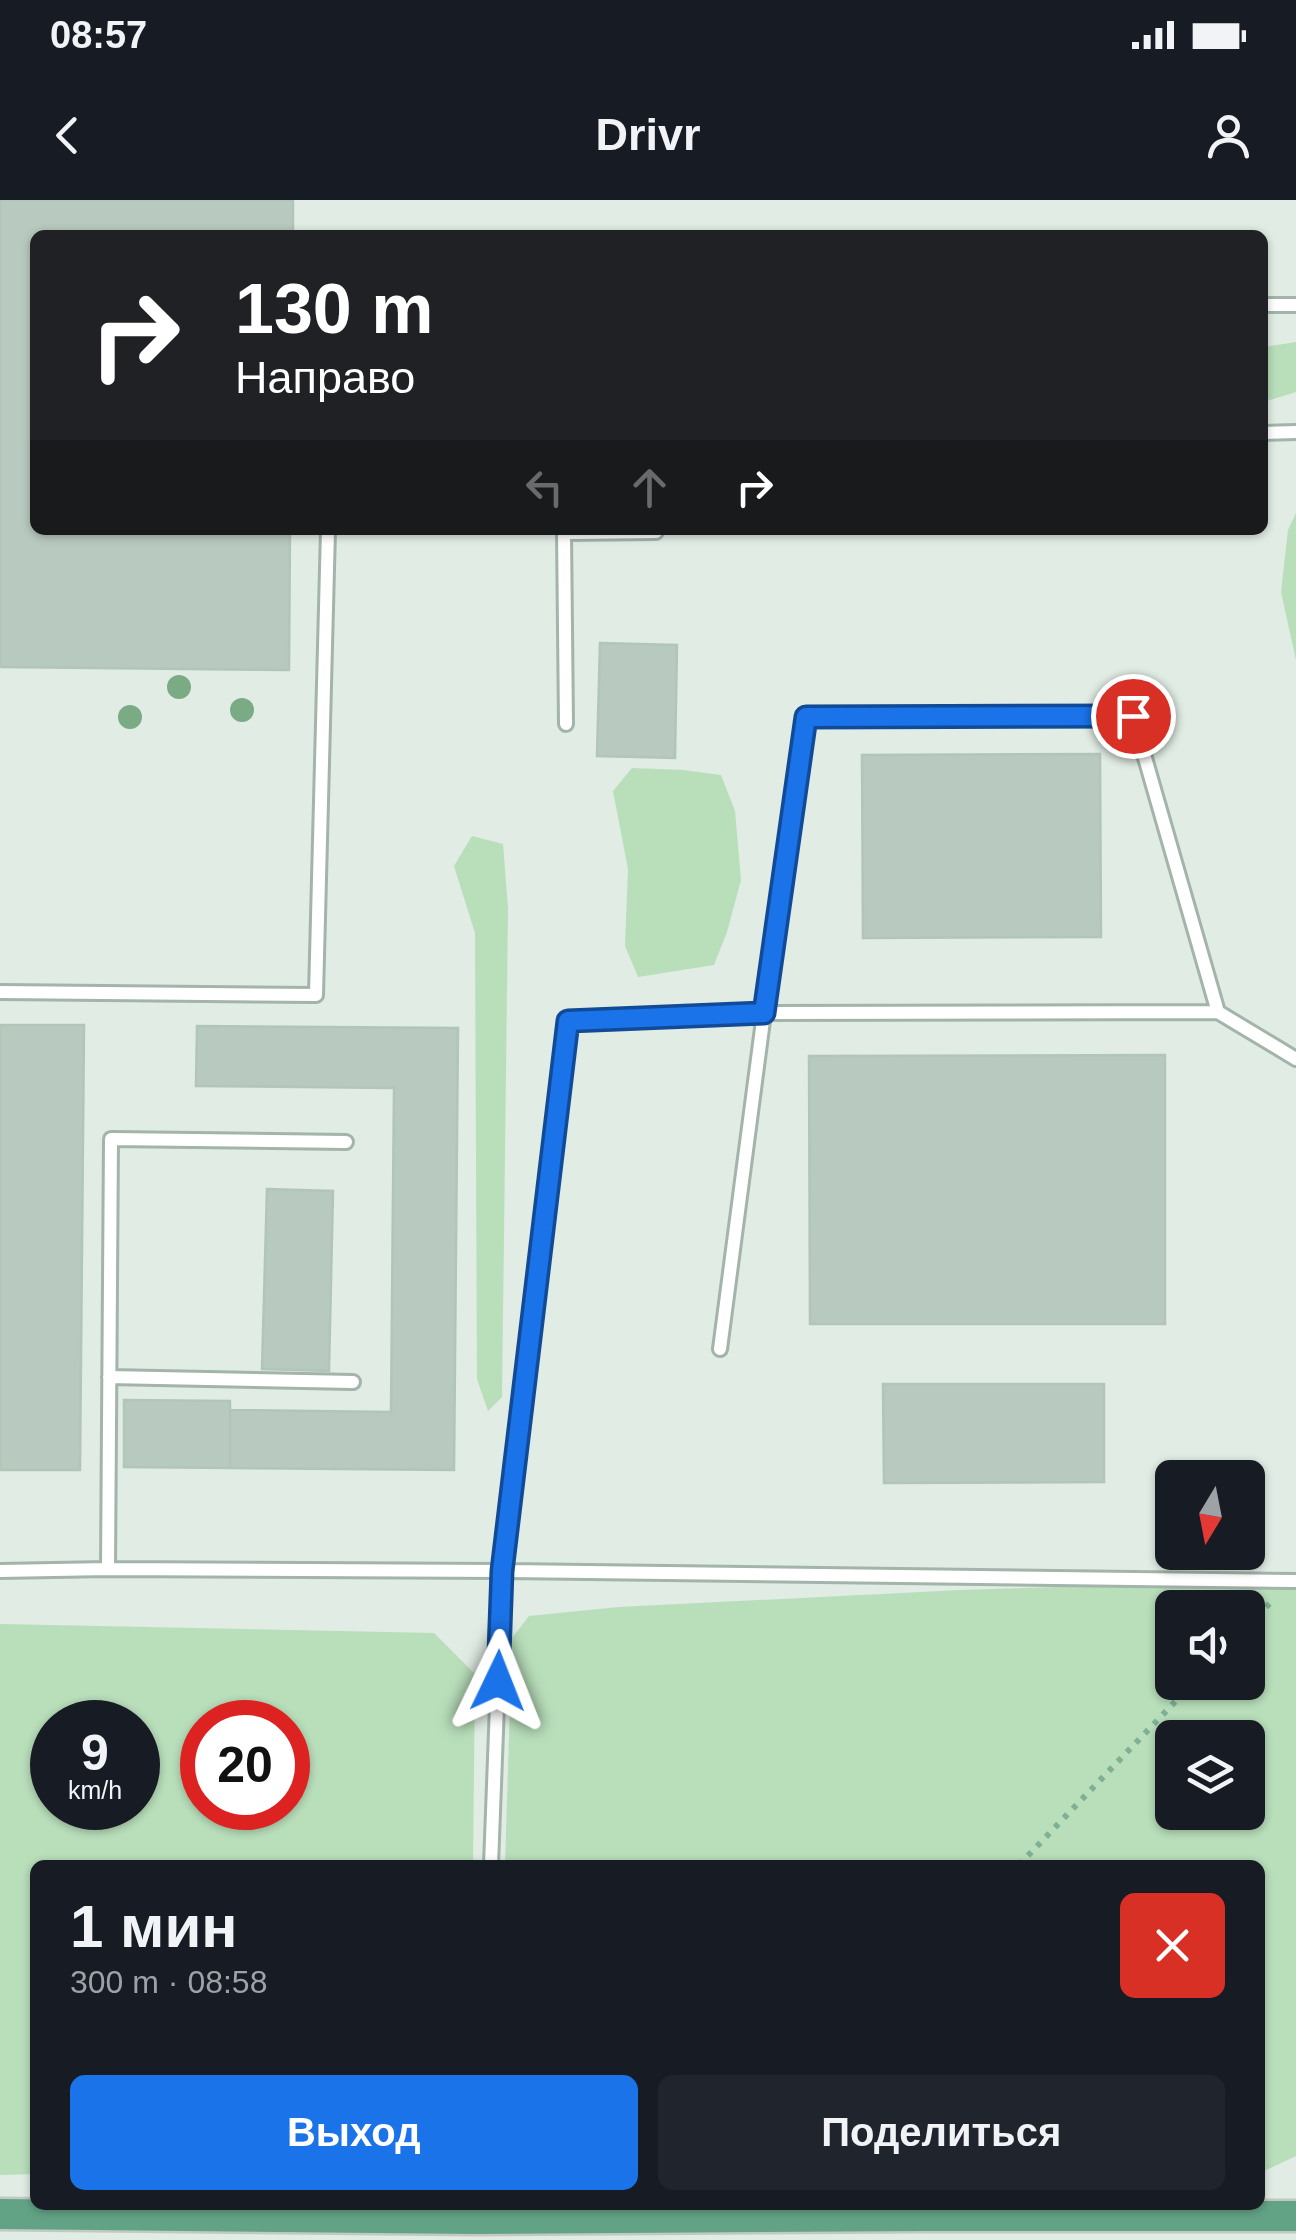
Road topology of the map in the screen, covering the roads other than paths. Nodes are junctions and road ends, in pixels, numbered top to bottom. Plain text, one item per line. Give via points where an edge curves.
1 (1268, 304) edge
2 (1296, 305) edge
3 (1296, 432) edge
4 (1268, 433) edge
5 (328, 535) edge
6 (564, 535) edge
7 (566, 724) dead end
8 (0, 992) edge
9 (1218, 1012) junction
10 (764, 1013) junction
11 (1296, 1059) edge
12 (346, 1142) dead end
13 (720, 1349) dead end
14 (109, 1378) junction
15 (353, 1382) dead end
16 (108, 1569) junction
17 (0, 1571) edge
18 (502, 1571) junction
19 (1296, 1580) edge
20 (491, 1860) edge
21 (477, 2212) edge
22 (0, 2214) edge
23 (1296, 2216) edge

1 - 2 lane
3 - 4 lane
5 - 8 lane via 316,996
6 - 7 lane
9 - 10 lane
9 - 10 lane via 1133,716 998,716 806,717
9 - 11 lane
10 - 13 lane
10 - 18 lane via 568,1021
12 - 14 lane via 110,1139
14 - 15 lane
14 - 16 lane
16 - 17 lane
16 - 18 lane
18 - 19 lane
18 - 20 lane
21 - 22 main road
21 - 23 main road

